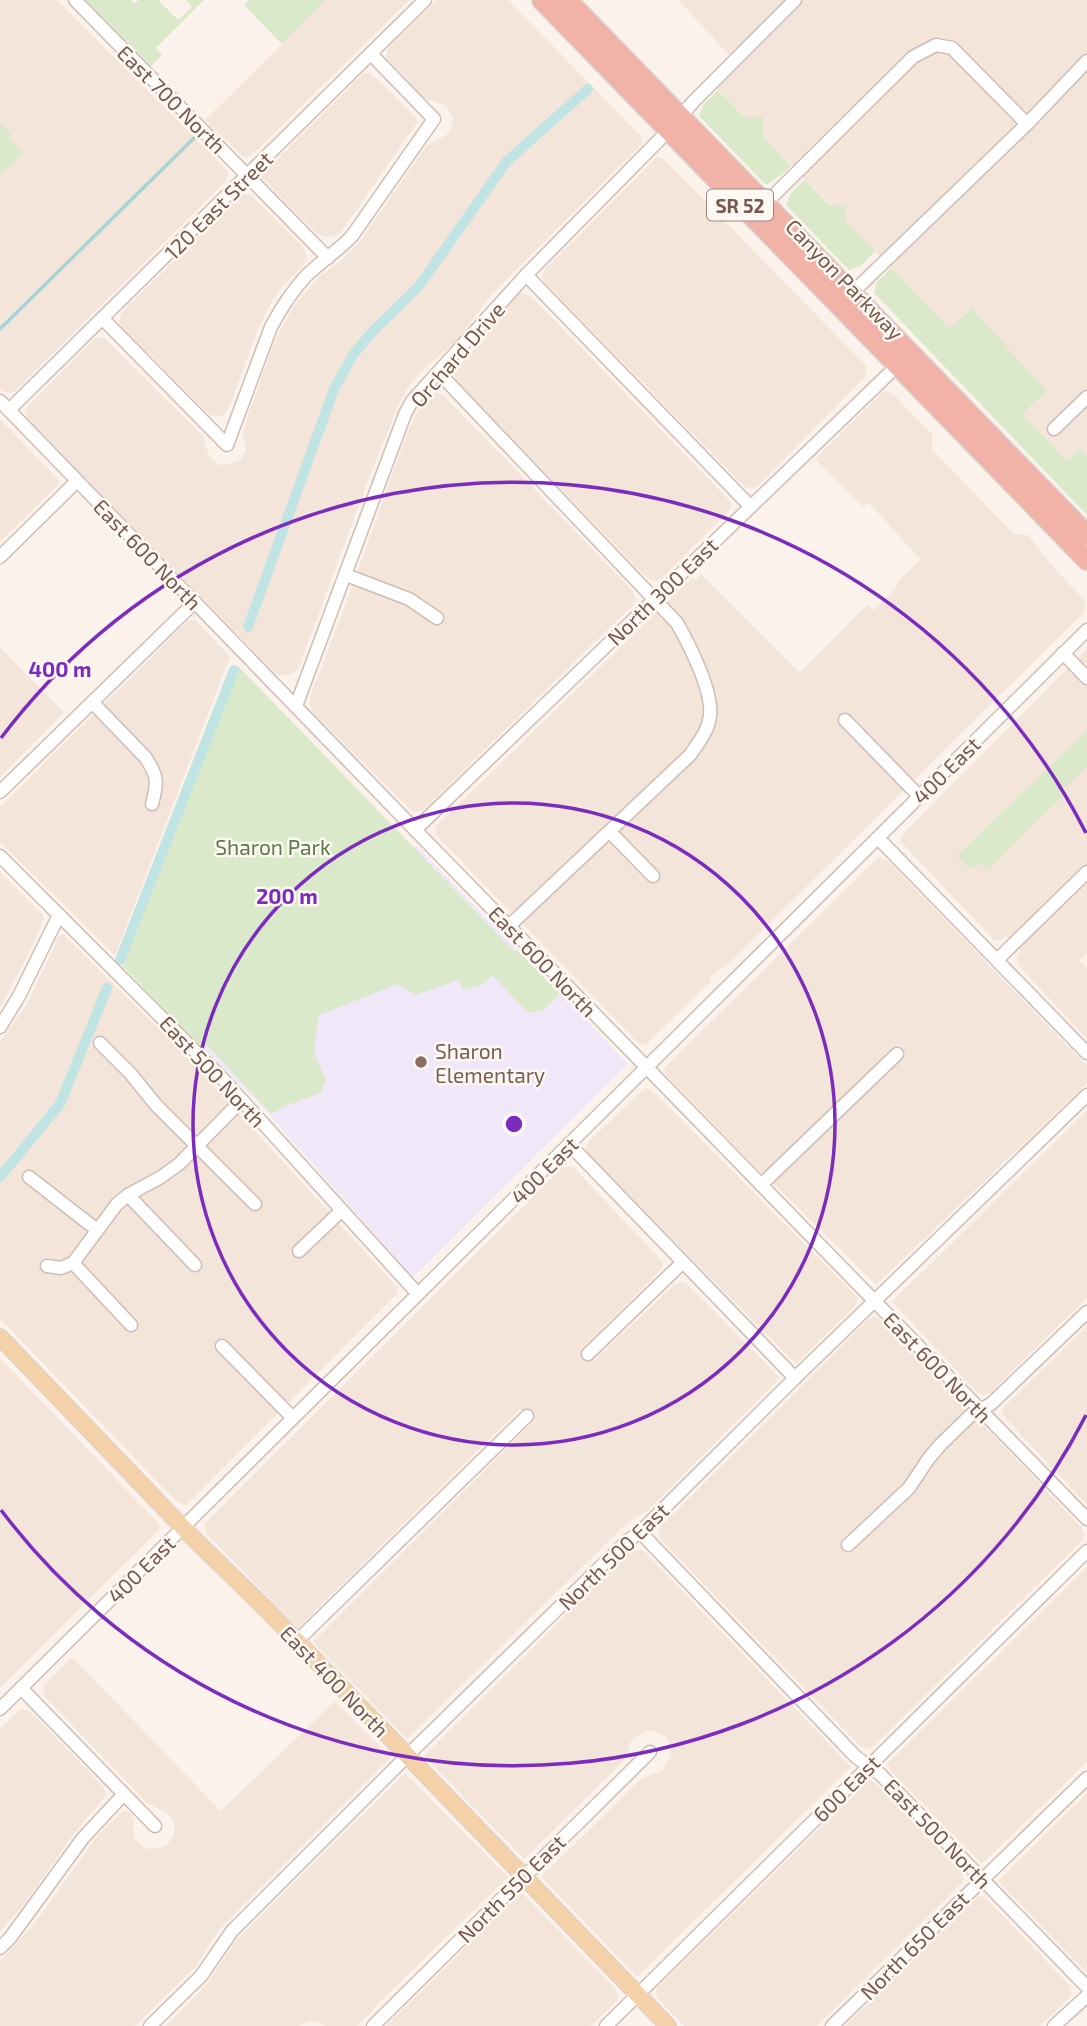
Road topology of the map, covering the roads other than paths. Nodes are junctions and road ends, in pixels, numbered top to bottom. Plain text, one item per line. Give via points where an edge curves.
1 (75, 0) edge
2 (425, 0) edge
3 (542, 0) edge
4 (566, 0) edge
5 (794, 0) edge
6 (371, 54) junction
7 (1087, 61) edge
8 (674, 124) junction
9 (1027, 124) junction
10 (248, 175) junction
11 (765, 204) junction
12 (328, 258) junction
13 (526, 275) junction
14 (852, 293) junction
15 (103, 318) junction
16 (904, 359) junction
17 (439, 373) junction
18 (1087, 397) edge
19 (5, 405) edge
20 (1054, 429) dead end
21 (77, 481) junction
22 (750, 506) junction
23 (1087, 536) edge
24 (0, 557) edge
25 (1087, 560) edge
26 (346, 575) junction
27 (654, 598) junction
28 (195, 602) junction
29 (437, 618) dead end
30 (1087, 630) edge
31 (1063, 653) junction
32 (1087, 678) edge
33 (93, 703) junction
34 (296, 706) junction
35 (845, 720) dead end
36 (0, 792) edge
37 (919, 796) junction
38 (152, 804) dead end
39 (415, 830) junction
40 (610, 832) junction
41 (878, 838) junction
42 (0, 856) edge
43 (1087, 872) edge
44 (653, 876) dead end
45 (59, 915) junction
46 (509, 926) junction
47 (996, 960) junction
48 (0, 1027) edge
49 (100, 1044) dead end
50 (1087, 1053) edge
51 (897, 1054) dead end
52 (646, 1068) junction
53 (1087, 1096) edge
54 (242, 1100) junction
55 (569, 1144) junction
56 (198, 1146) junction
57 (29, 1177) dead end
58 (761, 1185) junction
59 (128, 1195) junction
60 (255, 1203) dead end
61 (341, 1211) junction
62 (97, 1230) junction
63 (299, 1251) dead end
64 (683, 1262) junction
65 (73, 1263) junction
66 (195, 1265) dead end
67 (47, 1266) dead end
68 (418, 1294) junction
69 (874, 1301) junction
70 (1087, 1312) edge
71 (131, 1325) dead end
72 (0, 1337) edge
73 (222, 1346) dead end
74 (588, 1354) dead end
75 (795, 1378) junction
76 (981, 1410) junction
77 (527, 1416) dead end
78 (293, 1418) junction
79 (1087, 1519) edge
80 (183, 1527) junction
81 (640, 1532) junction
82 (848, 1545) dead end
83 (1087, 1551) edge
84 (297, 1641) junction
85 (21, 1688) junction
86 (0, 1709) edge
87 (650, 1752) dead end
88 (407, 1756) junction
89 (869, 1766) junction
90 (1087, 1778) edge
91 (124, 1794) junction
92 (155, 1826) dead end
93 (523, 1877) junction
94 (982, 1878) junction
95 (0, 1948) edge
96 (1087, 1987) edge
97 (637, 1994) junction
98 (1087, 1996) edge
99 (150, 2026) edge
100 (373, 2026) edge
101 (606, 2026) edge
102 (668, 2026) edge
103 (832, 2026) edge
104 (1055, 2026) edge

1 - 10 street, East 700 North
2 - 6 street, 120 East Street
3 - 8 highway, Canyon Parkway / SR 52
4 - 8 highway, Canyon Parkway / SR 52
5 - 8 street, Orchard Drive
6 - 10 street, 120 East Street
6 - 12 street via 434,120 352,236
7 - 9 street
8 - 11 highway, Canyon Parkway / SR 52
8 - 13 street, Orchard Drive
8 - 16 highway, Canyon Parkway / SR 52
9 - 11 street via 952,48 936,45 913,57
9 - 14 street
10 - 12 street, East 700 North
10 - 15 street, 120 East Street
11 - 14 highway, Canyon Parkway / SR 52
12 - 15 street via 306,276 275,318 227,445
13 - 17 street, Orchard Drive
13 - 22 street
14 - 16 highway, Canyon Parkway / SR 52
15 - 19 street, 120 East Street
16 - 22 street, North 300 East
16 - 23 highway, Canyon Parkway / SR 52
16 - 25 highway, Canyon Parkway / SR 52
17 - 26 street, Orchard Drive via 420,390 405,414
17 - 27 street
18 - 20 street
19 - 21 street, East 600 North
21 - 24 street
21 - 28 street, East 600 North
22 - 27 street, North 300 East
26 - 29 street via 409,598
26 - 34 street, Orchard Drive
27 - 39 street, North 300 East
27 - 40 street via 690,646 708,695 710,715 704,735 690,755
28 - 33 street
28 - 34 street, East 600 North
30 - 31 street, 400 East
31 - 32 street
31 - 37 street, 400 East
33 - 36 street
33 - 38 street via 152,767 157,783
34 - 39 street, East 600 North
35 - 37 street
37 - 41 street, 400 East
39 - 46 street, East 600 North
40 - 44 street
40 - 46 street
41 - 47 street
41 - 52 street, 400 East
42 - 45 street, East 500 North
43 - 47 street
45 - 48 street
45 - 54 street, East 500 North
46 - 52 street, East 600 North
47 - 50 street
49 - 56 street
51 - 58 street
52 - 55 street, 400 East
52 - 58 street, East 600 North
53 - 69 street, North 500 East
54 - 56 street
54 - 61 street, East 500 North
55 - 64 street
55 - 68 street, 400 East
56 - 59 street via 171,1171
56 - 60 street
57 - 62 street
58 - 69 street, East 600 North
59 - 62 street
59 - 66 street
61 - 63 street
61 - 68 street, East 500 North
62 - 65 street
64 - 74 street
64 - 75 street
65 - 67 street via 61,1268
65 - 71 street
68 - 78 street, 400 East
69 - 75 street, North 500 East
69 - 76 street, East 600 North
70 - 76 street
72 - 80 main road, East 400 North
73 - 78 street
75 - 81 street, North 500 East
76 - 79 street, East 600 North
76 - 82 street via 939,1446 909,1488
77 - 84 street
78 - 80 street, 400 East
80 - 84 main road, East 400 North
80 - 85 street, 400 East
81 - 88 street, North 500 East
81 - 89 street, East 500 North
83 - 89 street, 600 East
84 - 88 main road, East 400 North
85 - 86 street, 400 East
85 - 91 street
87 - 93 street, North 550 East
88 - 93 main road, East 400 North
88 - 99 street, North 500 East via 232,1931 202,1975
89 - 94 street, East 500 North
89 - 97 street, 600 East
90 - 94 street, North 650 East
91 - 92 street
91 - 95 street via 83,1838
93 - 97 main road, East 400 North
93 - 100 street, North 550 East
94 - 96 street, East 500 North
94 - 103 street, North 650 East
97 - 101 street, 600 East
97 - 102 main road, East 400 North
98 - 104 street

